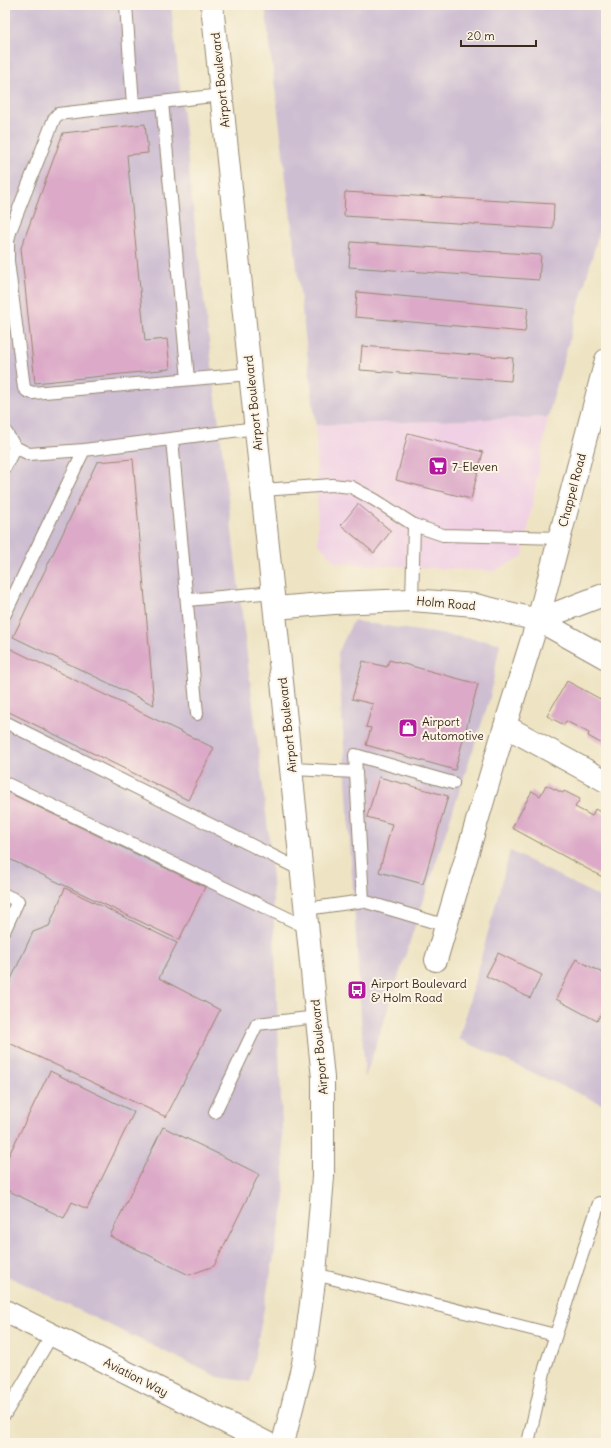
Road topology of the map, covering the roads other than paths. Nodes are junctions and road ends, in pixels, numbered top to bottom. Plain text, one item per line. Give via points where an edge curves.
1 (126, 5) edge
2 (212, 5) edge
3 (221, 95) junction
4 (162, 102) junction
5 (134, 105) junction
6 (606, 360) edge
7 (250, 374) junction
8 (188, 380) junction
9 (256, 428) junction
10 (5, 431) edge
11 (172, 439) junction
12 (15, 447) junction
13 (84, 450) junction
14 (5, 467) edge
15 (263, 490) junction
16 (414, 525) junction
17 (560, 538) junction
18 (606, 594) edge
19 (187, 600) junction
20 (275, 600) junction
21 (412, 600) junction
22 (5, 614) edge
23 (538, 620) junction
24 (606, 658) edge
25 (197, 714) dead end
26 (5, 722) edge
27 (505, 726) junction
28 (292, 769) junction
29 (356, 772) junction
30 (606, 781) edge
31 (453, 782) dead end
32 (5, 784) edge
33 (303, 871) junction
34 (5, 895) edge
35 (363, 901) junction
36 (307, 919) junction
37 (447, 926) junction
38 (5, 929) edge
39 (436, 960) dead end
40 (317, 1017) junction
41 (215, 1112) dead end
42 (606, 1206) edge
43 (315, 1274) junction
44 (5, 1311) edge
45 (52, 1335) junction
46 (555, 1335) junction
47 (5, 1414) edge
48 (267, 1443) edge
49 (283, 1443) edge
50 (528, 1443) edge

1 - 5 lane
2 - 3 street, Airport Boulevard
3 - 4 lane
3 - 7 street, Airport Boulevard
4 - 5 lane
4 - 8 lane
5 - 8 lane via 64,113 54,118 8,240 8,261 24,388 33,393
6 - 17 street, Chappel Road
7 - 8 lane
7 - 9 street, Airport Boulevard
9 - 11 lane
9 - 15 street, Airport Boulevard
10 - 12 lane
11 - 13 lane
11 - 19 lane
12 - 13 lane via 29,454
12 - 14 lane
13 - 22 lane
15 - 16 lane via 332,485 351,487
15 - 20 street, Airport Boulevard
16 - 17 lane via 443,535
16 - 21 lane
17 - 23 street, Chappel Road
18 - 23 street
19 - 20 lane
19 - 25 lane
20 - 21 street, Holm Road via 334,603
20 - 28 street, Airport Boulevard
21 - 23 street, Holm Road via 475,605
23 - 24 street, Holm Road
23 - 27 street, Chappel Road
26 - 33 lane
27 - 30 street
27 - 37 street, Chappel Road
28 - 29 lane
28 - 33 street, Airport Boulevard
29 - 31 lane via 355,755
29 - 35 lane
32 - 36 lane
33 - 36 street, Airport Boulevard
34 - 38 lane via 18,901
35 - 36 lane
35 - 37 lane
36 - 40 street, Airport Boulevard
37 - 39 street, Chappel Road
40 - 41 lane via 257,1024
40 - 43 street, Airport Boulevard via 323,1078 323,1177
42 - 46 lane via 599,1204
43 - 46 lane
43 - 49 street, Airport Boulevard via 303,1364
44 - 45 street, Aviation Way
45 - 47 lane
45 - 48 street, Aviation Way
46 - 50 lane

